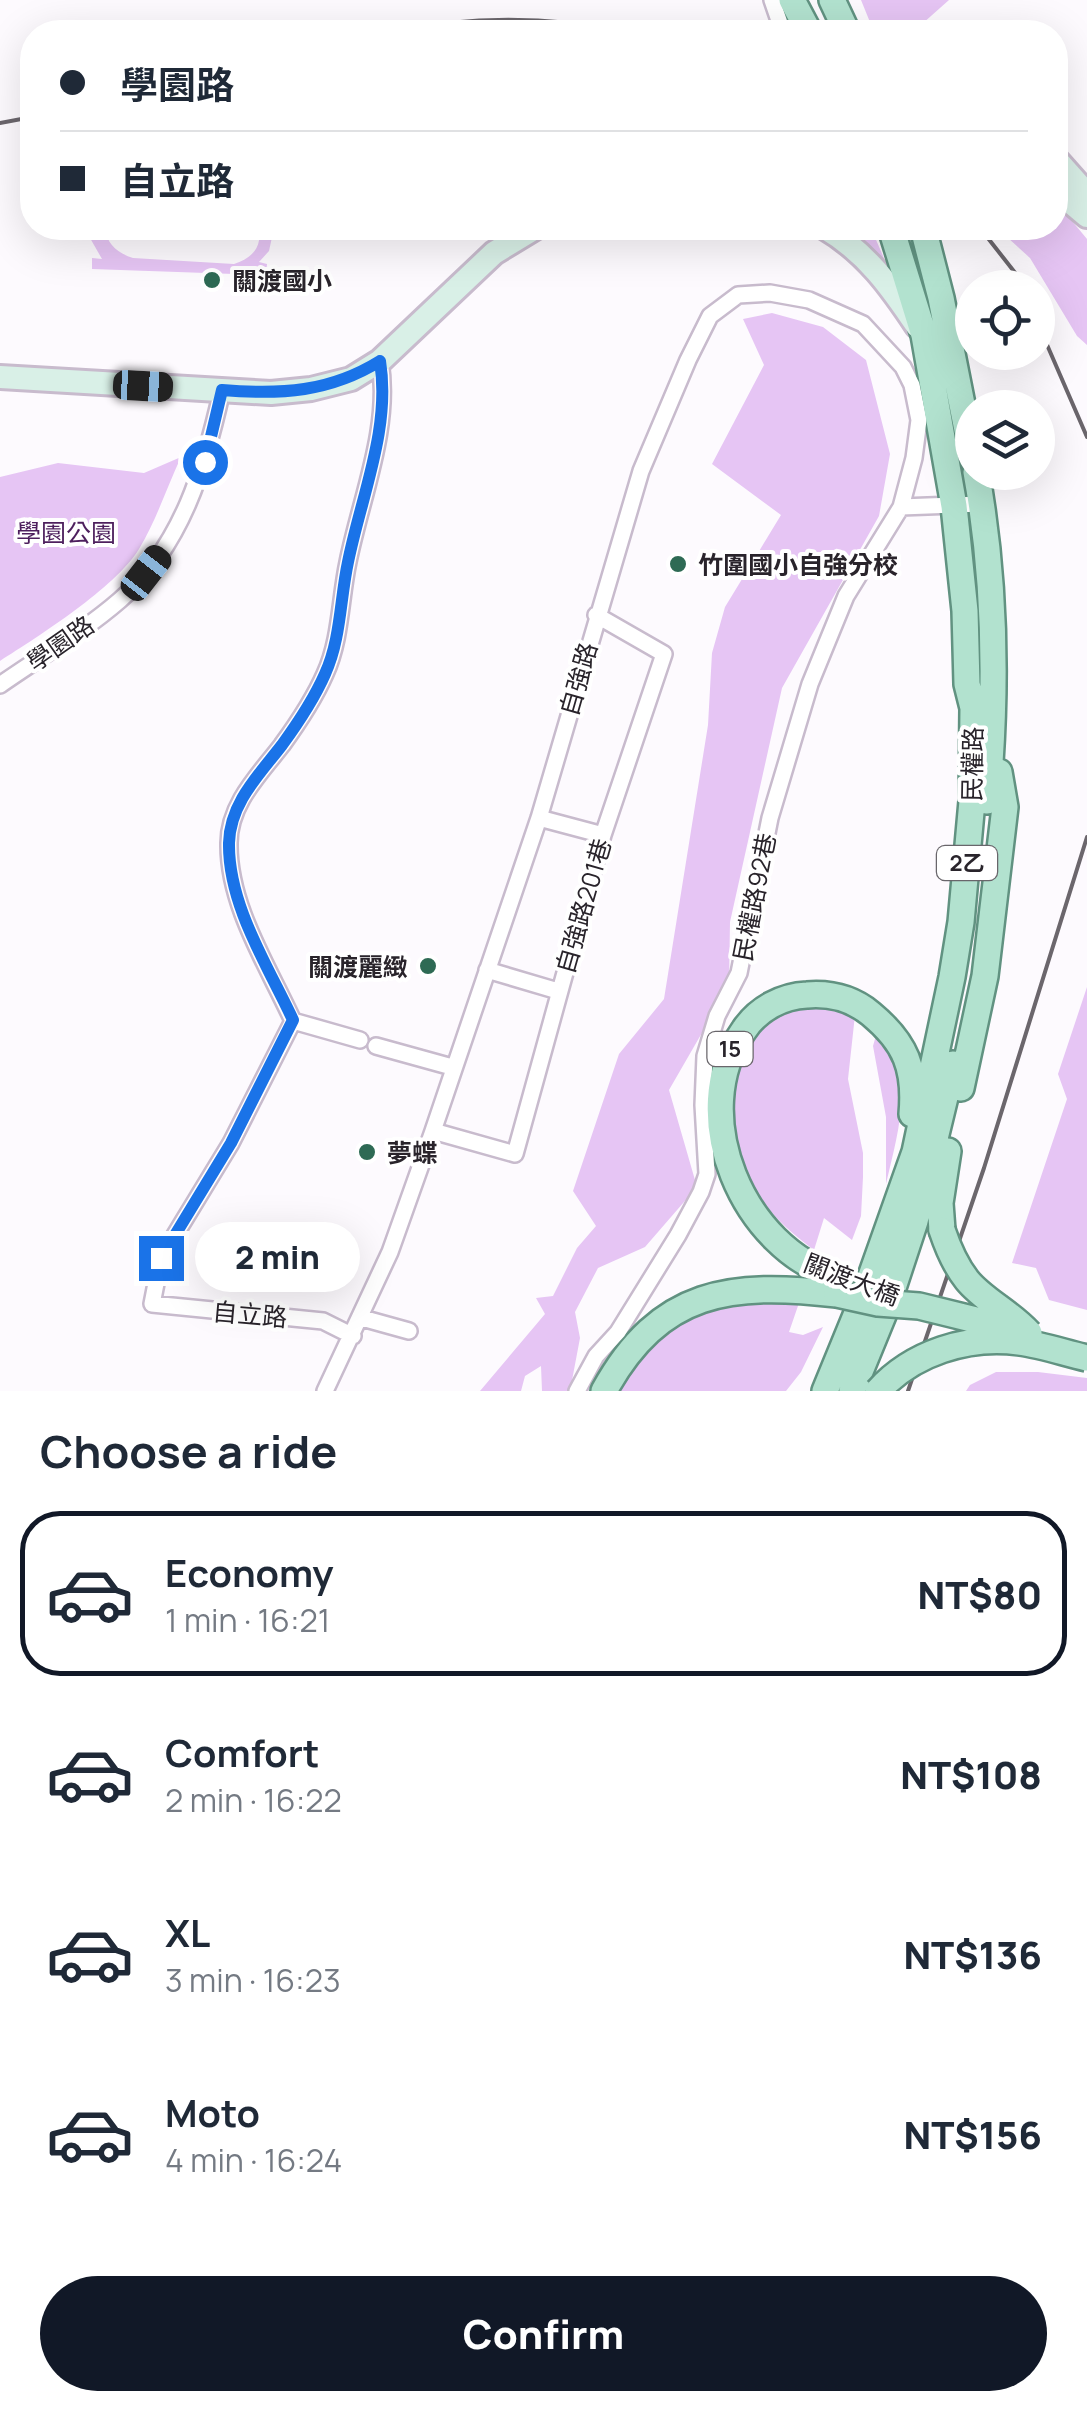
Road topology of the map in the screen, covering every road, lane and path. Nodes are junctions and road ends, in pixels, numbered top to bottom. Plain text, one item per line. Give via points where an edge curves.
1 (1068, 173) edge
2 (1087, 194) edge
3 (515, 240) edge
4 (841, 240) edge
5 (896, 240) edge
6 (926, 240) edge
7 (924, 335) junction
8 (380, 361) junction
9 (0, 378) edge
10 (222, 390) junction
11 (958, 390) edge
12 (979, 490) edge
13 (982, 504) junction
14 (954, 506) junction
15 (901, 507) junction
16 (596, 615) junction
17 (0, 684) edge
18 (980, 685) junction
19 (993, 732) junction
20 (539, 818) junction
21 (603, 834) junction
22 (486, 970) junction
23 (558, 991) junction
24 (293, 1020) junction
25 (949, 1044) junction
26 (452, 1067) junction
27 (432, 1131) junction
28 (894, 1206) junction
29 (838, 1285) junction
30 (876, 1300) junction
31 (362, 1318) junction
32 (409, 1331) dead end
33 (1029, 1333) junction
34 (352, 1336) junction
35 (1087, 1346) edge
36 (1087, 1358) edge
37 (325, 1391) edge
38 (577, 1391) edge
39 (604, 1391) edge
40 (825, 1391) edge
41 (852, 1391) edge
42 (878, 1391) edge

1 - 2 street
3 - 8 street
4 - 7 street via 883,275
5 - 7 main road, 民權路 / 2乙
6 - 11 main road
7 - 14 main road, 民權路 / 2乙
8 - 10 street via 351,379 311,389
8 - 24 street via 385,398 327,670 285,742 242,796 231,824 231,877
9 - 10 street
10 - 17 street, 學園路 via 205,462 166,547 121,599
12 - 13 main road, 民權路 / 2乙
13 - 14 street
13 - 18 main road, 民權路 / 2乙 via 990,579
14 - 15 street
14 - 18 main road, 民權路 / 2乙 via 964,611
15 - 16 street, 自強路 via 918,420 903,366 863,324 837,310 770,293 738,295 710,316 688,360 641,470
15 - 38 street, 民權路92巷 via 846,596 810,684 770,818 739,973 705,1056 701,1192
16 - 20 street, 自強路
16 - 21 street, 自強路201巷 via 664,654
18 - 19 main road, 民權路 / 2乙
18 - 25 main road, 民權路 / 2乙 via 972,708 972,801
19 - 25 main road, 民權路 / 2乙 via 970,966
19 - 33 main road, bridge via 1005,807 985,976 940,1203 942,1230 968,1282
20 - 21 street
20 - 22 street, 自強路
21 - 23 street, 自強路201巷
22 - 23 street
22 - 26 street, 自強路
23 - 27 street, 自強路201巷 via 515,1154
24 - 26 street
24 - 34 street, 自立路 via 231,1143 161,1258 152,1304 323,1321
25 - 28 main road, 民權路 / 2乙
25 - 30 main road, 民權路 / 2乙 via 916,1221
26 - 27 street, 自強路
27 - 31 street, 自強路
28 - 29 main road, 關渡大橋 / 15 via 913,1112 903,1047 858,1004 825,994 788,996 752,1018 728,1052 720,1088 730,1168 754,1215 787,1252
28 - 30 main road, 民權路 / 2乙
29 - 33 main road, 關渡大橋 / 15, bridge
29 - 39 main road, 關渡大橋 / 15 via 753,1288 679,1309 646,1332
30 - 40 main road, 民權路
30 - 41 main road, 民權路
31 - 32 street
31 - 34 street, 自強路
33 - 35 main road, 關渡大橋 / 15
34 - 37 street, 自強路
36 - 42 main road, bridge via 1017,1342 971,1343 924,1355

